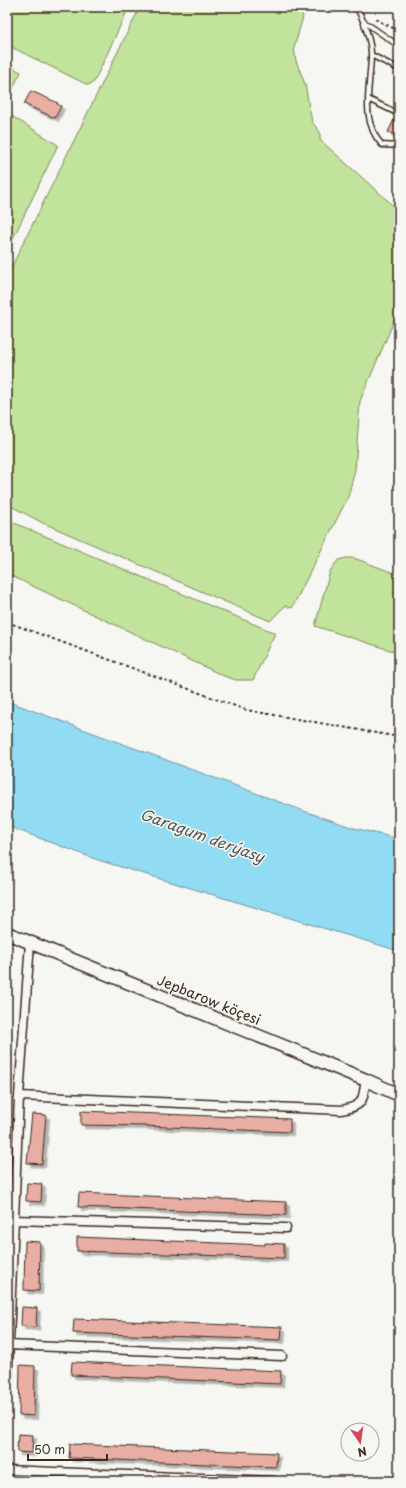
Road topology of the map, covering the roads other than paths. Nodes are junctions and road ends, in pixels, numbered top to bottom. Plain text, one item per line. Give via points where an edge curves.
1 (356, 7) edge
2 (363, 21) junction
3 (399, 46) edge
4 (371, 55) junction
5 (399, 69) edge
6 (368, 99) junction
7 (397, 113) dead end
8 (399, 146) edge
9 (7, 933) edge
10 (30, 943) junction
11 (366, 1080) junction
12 (399, 1095) edge
13 (19, 1096) junction
14 (14, 1220) junction
15 (286, 1228) dead end
16 (8, 1345) junction
17 (282, 1356) dead end
18 (7, 1391) edge
19 (7, 1470) edge
20 (274, 1481) edge

1 - 2 lane
2 - 3 lane
2 - 4 lane
4 - 5 lane
4 - 6 lane
6 - 7 lane
6 - 8 lane via 367,110 374,137 382,145
9 - 10 street, Jepbarow köçesi
10 - 11 street, Jepbarow köçesi
10 - 13 street
11 - 12 street, Jepbarow köçesi
11 - 13 street via 362,1100 357,1107 342,1110
13 - 14 street
14 - 15 street
14 - 16 street
16 - 17 street
16 - 18 street
19 - 20 street

